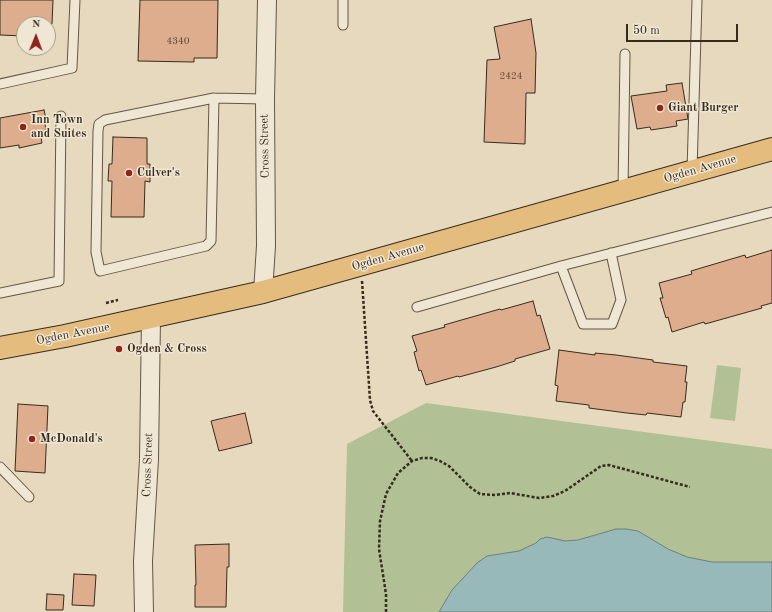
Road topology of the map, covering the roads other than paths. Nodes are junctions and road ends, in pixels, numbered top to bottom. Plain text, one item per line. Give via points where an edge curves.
1 (75, 0) edge
2 (267, 0) edge
3 (343, 0) edge
4 (697, 0) edge
5 (343, 25) dead end
6 (625, 54) dead end
7 (0, 84) edge
8 (214, 98) junction
9 (265, 99) junction
10 (61, 116) dead end
11 (772, 149) edge
12 (692, 171) junction
13 (623, 191) junction
14 (772, 212) edge
15 (611, 253) junction
16 (561, 266) junction
17 (263, 292) junction
18 (0, 293) edge
19 (416, 307) dead end
20 (151, 318) junction
21 (0, 348) edge
22 (0, 467) edge
23 (28, 497) dead end
24 (144, 612) edge

1 - 7 lane via 72,68
2 - 9 street, Cross Street
3 - 5 lane
4 - 12 lane
6 - 13 lane
8 - 8 lane via 105,120 100,124 96,252 100,271 206,246 211,241
8 - 9 lane
9 - 17 street, Cross Street via 266,246
10 - 18 lane via 59,281
11 - 12 main road, Ogden Avenue
12 - 13 main road, Ogden Avenue
13 - 17 main road, Ogden Avenue
14 - 15 lane
15 - 16 lane
15 - 16 lane via 621,300 612,324 583,324
16 - 19 lane
17 - 20 main road, Ogden Avenue
20 - 21 main road, Ogden Avenue
20 - 24 street, Cross Street via 149,459 143,561
22 - 23 lane

